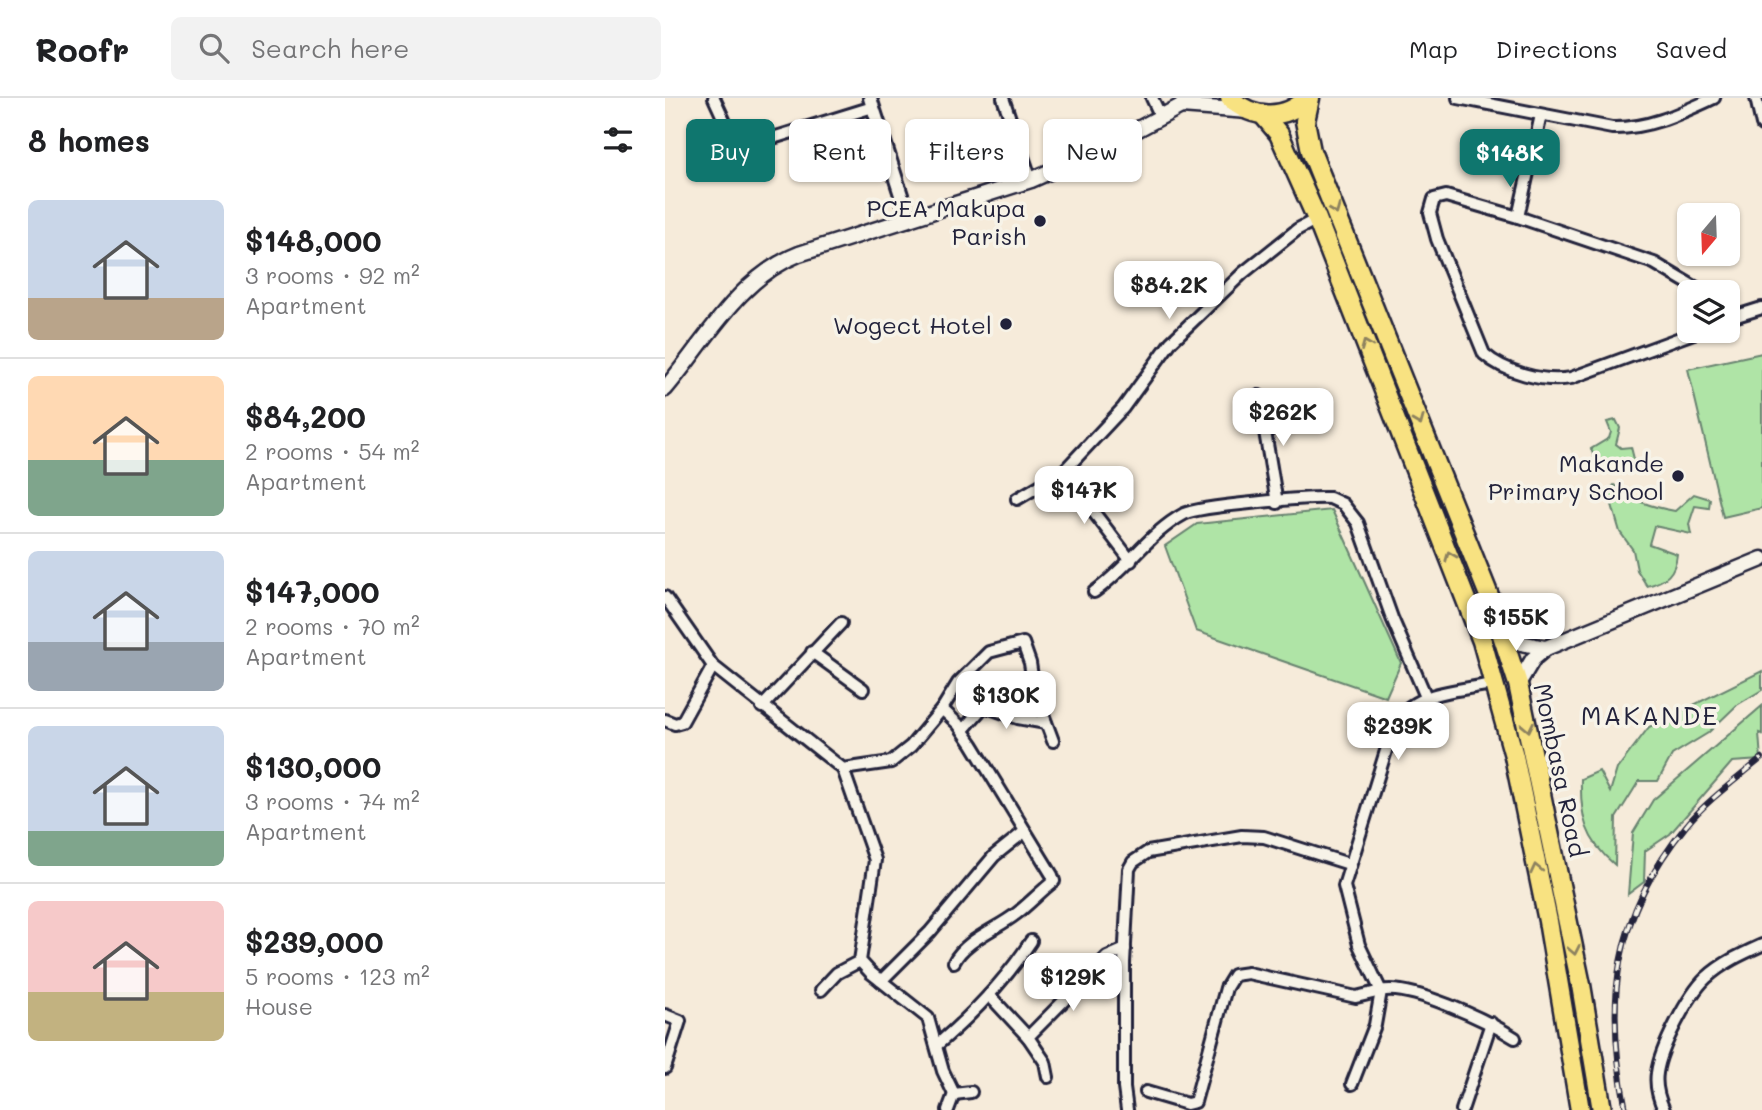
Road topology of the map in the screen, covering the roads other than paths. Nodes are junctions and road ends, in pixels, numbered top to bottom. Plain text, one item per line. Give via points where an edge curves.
1 (714, 98) edge
2 (1003, 98) edge
3 (1152, 98) edge
4 (1230, 98) edge
5 (1309, 98) edge
6 (1458, 98) edge
7 (1714, 98) edge
8 (1756, 98) edge
9 (1184, 102) edge
10 (871, 103) edge
11 (1256, 113) junction
12 (1541, 115) junction
13 (1161, 117) junction
14 (1762, 125) edge
15 (1031, 180) junction
16 (1518, 217) junction
17 (1317, 219) junction
18 (909, 220) junction
19 (1683, 280) edge
20 (1762, 308) edge
21 (1740, 315) edge
22 (1677, 339) edge
23 (678, 374) junction
24 (665, 383) edge
25 (665, 390) edge
26 (1259, 396) dead end
27 (1063, 472) junction
28 (1017, 499) dead end
29 (1277, 503) junction
30 (1762, 559) edge
31 (1131, 561) junction
32 (1094, 592) dead end
33 (665, 597) edge
34 (841, 623) dead end
35 (1500, 625) junction
36 (1546, 649) junction
37 (812, 652) junction
38 (713, 667) junction
39 (1495, 683) junction
40 (1518, 684) junction
41 (863, 690) dead end
42 (1426, 697) junction
43 (762, 707) junction
44 (942, 709) junction
45 (665, 720) edge
46 (1046, 723) junction
47 (963, 730) junction
48 (1053, 741) dead end
49 (843, 769) junction
50 (1024, 832) junction
51 (1349, 864) junction
52 (1031, 941) dead end
53 (1762, 945) edge
54 (1125, 949) junction
55 (860, 961) junction
56 (954, 962) dead end
57 (881, 981) junction
58 (821, 990) dead end
59 (1381, 991) junction
60 (989, 995) junction
61 (665, 1015) edge
62 (1491, 1023) junction
63 (1028, 1037) junction
64 (1515, 1038) dead end
65 (937, 1045) junction
66 (665, 1068) edge
67 (1048, 1077) dead end
68 (1352, 1084) dead end
69 (971, 1092) dead end
70 (1146, 1093) dead end
71 (954, 1094) junction
72 (948, 1110) edge
73 (1127, 1110) edge
74 (1462, 1110) edge
75 (1580, 1110) edge
76 (1602, 1110) edge
77 (1664, 1110) edge

1 - 10 street via 730,133 750,145
2 - 15 street
3 - 13 street
4 - 11 highway, Mombasa Road
5 - 11 highway via 1290,111
5 -> 35 highway, Mombasa Road via 1305,121 1311,151
6 - 12 street
7 - 12 street via 1631,129
8 - 14 street
9 - 11 main road
9 - 13 main road
10 - 18 street
11 - 17 highway, Mombasa Road via 1279,134
12 - 16 street
13 - 15 main road
15 - 18 main road
16 - 19 street via 1654,263
16 - 22 street via 1446,196 1434,199 1430,207 1437,239 1477,343 1491,360 1555,381
17 - 27 street via 1257,260 1171,342 1123,408
39 -> 17 highway, Mombasa Road via 1473,615
18 - 23 main road via 799,254 764,272 741,292
20 - 21 street
23 - 24 main road
23 - 25 main road
26 - 29 street
27 - 28 street
27 - 31 street
29 - 31 street via 1191,511
29 - 42 street via 1330,498 1351,511
30 - 36 main road
31 - 32 street
33 - 38 street
34 - 37 street
35 - 36 main road via 1521,643
35 - 40 highway, Mombasa Road
36 - 40 main road
37 - 41 street
37 - 43 street
38 - 43 street
38 - 45 street via 682,722
39 - 42 street
75 -> 39 highway, Mombasa Road via 1548,921
40 -> 76 highway, Mombasa Road via 1579,974
42 - 51 street via 1408,706 1394,725
43 - 49 street
44 - 46 street via 958,683 989,652 1023,643
44 - 47 street
44 - 49 street via 891,762
46 - 47 street via 984,706
46 - 48 street
47 - 50 street
49 - 55 street via 875,860
50 - 56 street via 1054,881
50 - 57 street via 994,856
51 - 54 street via 1264,837 1242,836 1148,852 1129,869
51 - 59 street via 1344,886 1347,905 1359,945
52 - 60 street
53 - 77 street via 1720,966 1692,995 1659,1061 1656,1077
54 - 63 street via 1107,957
54 - 73 street
55 - 57 street
55 - 58 street via 837,973
57 - 65 street via 924,1012
59 - 62 street via 1408,992
59 - 68 street via 1375,1026
59 - 70 street via 1356,997 1248,973 1234,975 1226,988 1195,1102
60 - 63 street
60 - 65 street
61 - 66 street via 680,1021
62 - 64 street
62 - 74 street
63 - 67 street via 1045,1062
65 - 71 street
69 - 71 street
71 - 72 street

